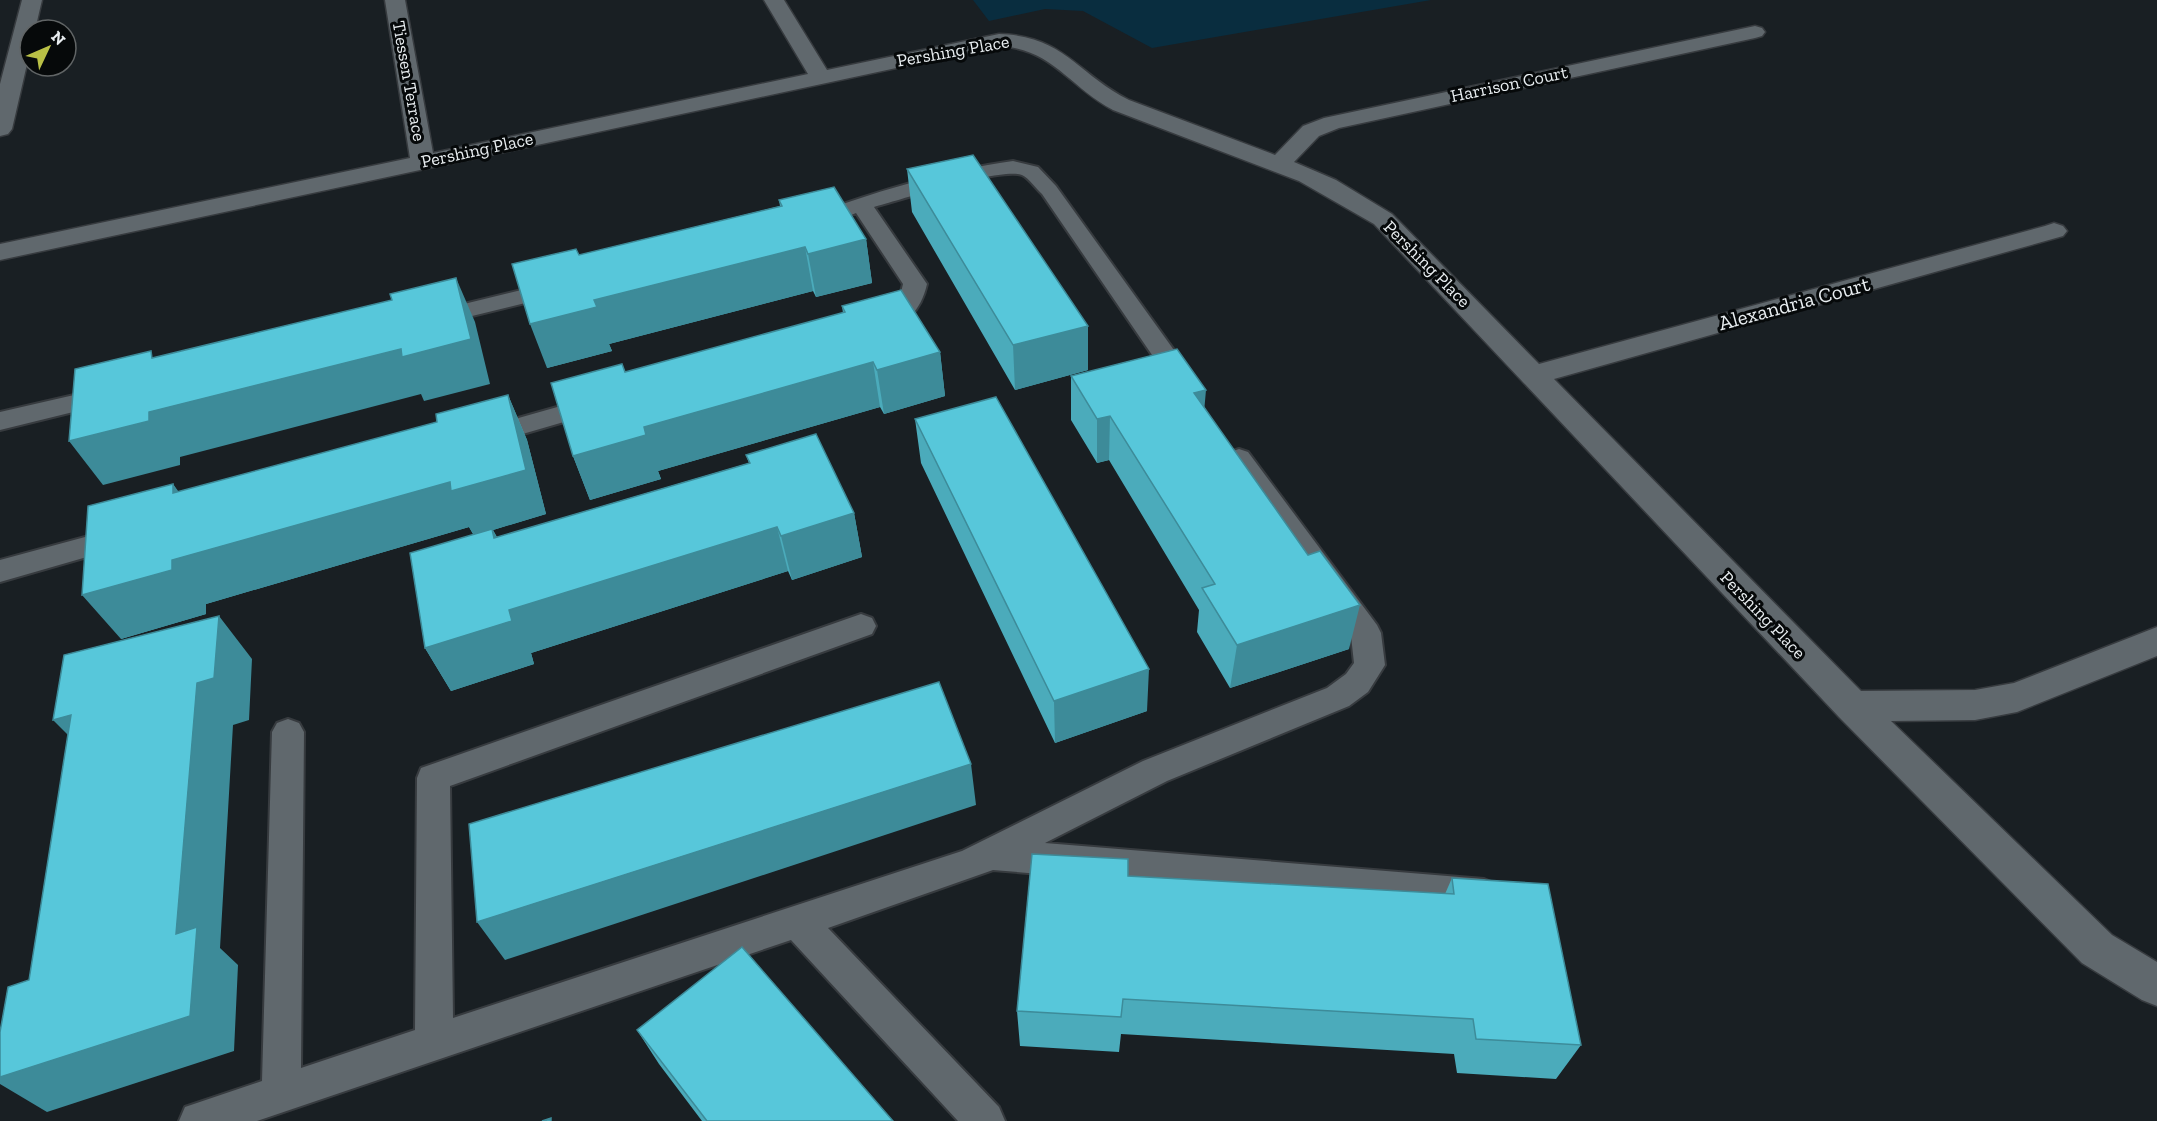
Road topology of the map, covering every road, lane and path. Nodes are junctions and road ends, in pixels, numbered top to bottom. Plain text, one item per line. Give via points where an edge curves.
1 (32, 0) edge
2 (395, 0) edge
3 (774, 0) edge
4 (1755, 32) dead end
5 (821, 77) junction
6 (1, 124) edge
7 (423, 162) junction
8 (1278, 165) junction
9 (861, 204) junction
10 (2054, 231) dead end
11 (784, 235) edge
12 (0, 252) edge
13 (588, 281) edge
14 (403, 325) edge
15 (855, 332) edge
16 (1533, 375) junction
17 (138, 388) edge
18 (616, 399) edge
19 (1199, 403) edge
20 (0, 421) edge
21 (1220, 432) edge
22 (456, 443) edge
23 (148, 529) edge
24 (0, 571) edge
25 (861, 626) dead end
26 (2157, 641) edge
27 (1852, 706) junction
28 (288, 732) dead end
29 (990, 854) junction
30 (1489, 895) edge
31 (798, 922) junction
32 (2157, 985) edge
33 (434, 1043) junction
34 (281, 1094) junction
35 (200, 1121) edge
36 (985, 1121) edge

1 - 6 street
2 - 7 street, Tiessen Terrace
3 - 5 street
4 - 8 street, Harrison Court via 1332,123 1311,131
5 - 7 street, Pershing Place
5 - 8 street, Pershing Place via 999,40 1028,41 1064,60 1083,80 1118,104
7 - 12 street, Pershing Place
8 - 16 street, Pershing Place via 1337,190 1383,219
9 - 11 lane
9 - 15 lane via 915,285 912,303 900,314
9 - 19 lane via 986,171 1013,167 1031,171 1049,190
10 - 16 street, Alexandria Court
13 - 14 lane
16 - 27 street, Pershing Place
17 - 20 lane
18 - 22 lane
21 - 29 lane via 1366,633 1370,665 1357,683 1338,697 1155,771
23 - 24 lane
25 - 33 lane via 433,778
26 - 27 street via 2017,697 1975,705
27 - 32 street, Pershing Place via 2097,949
28 - 34 lane
29 - 30 lane
29 - 31 lane via 971,864
31 - 33 lane
31 - 36 lane
33 - 34 lane
34 - 35 lane

